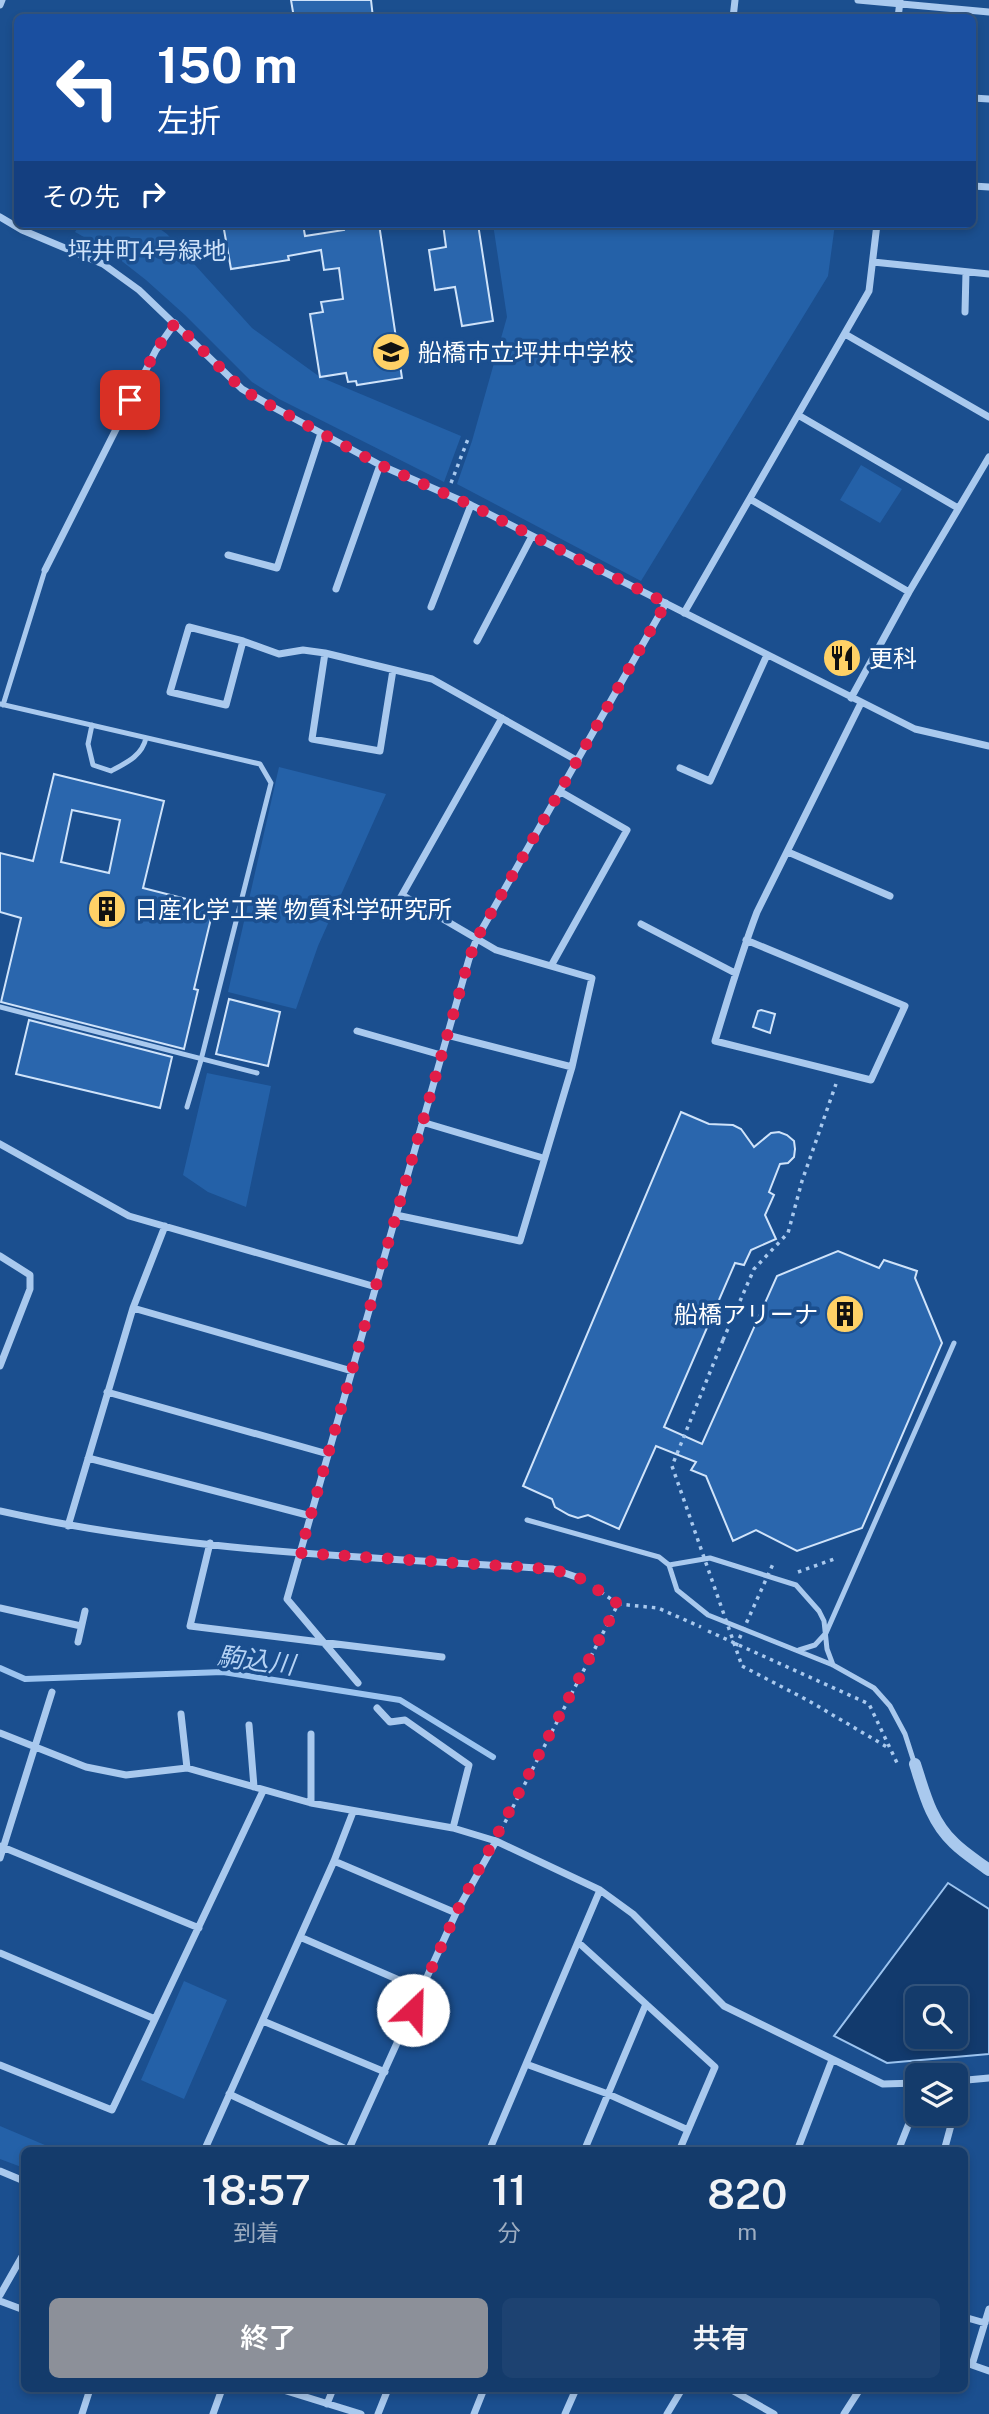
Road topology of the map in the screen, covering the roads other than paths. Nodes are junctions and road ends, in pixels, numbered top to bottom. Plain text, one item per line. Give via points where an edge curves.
1 (2, 0) edge
2 (859, 0) edge
3 (900, 2) edge
4 (0, 5) edge
5 (989, 12) edge
6 (19, 228) edge
7 (877, 228) edge
8 (873, 262) junction
9 (966, 272) junction
10 (989, 274) edge
11 (965, 312) dead end
12 (175, 323) junction
13 (845, 334) junction
14 (798, 415) junction
15 (989, 418) edge
16 (321, 433) junction
17 (989, 457) edge
18 (380, 465) junction
19 (750, 499) junction
20 (471, 505) junction
21 (958, 508) junction
22 (533, 536) junction
23 (228, 555) dead end
24 (46, 569) joint
25 (336, 589) dead end
26 (909, 592) junction
27 (666, 603) junction
28 (431, 607) dead end
29 (684, 613) junction
30 (243, 641) junction
31 (477, 641) dead end
32 (326, 653) junction
33 (767, 655) junction
34 (393, 670) junction
35 (851, 698) junction
36 (2, 704) edge
37 (861, 704) junction
38 (502, 718) junction
39 (92, 725) junction
40 (146, 738) junction
41 (989, 746) edge
42 (578, 761) junction
43 (680, 768) dead end
44 (561, 792) junction
45 (788, 852) junction
46 (402, 895) junction
47 (890, 896) dead end
48 (393, 911) dead end
49 (641, 924) dead end
50 (477, 938) junction
51 (746, 940) junction
52 (551, 966) junction
53 (735, 972) junction
54 (0, 1007) edge
55 (357, 1031) dead end
56 (447, 1035) junction
57 (442, 1055) junction
58 (201, 1060) junction
59 (572, 1067) junction
60 (257, 1073) dead end
61 (187, 1107) dead end
62 (422, 1122) junction
63 (0, 1144) edge
64 (543, 1158) junction
65 (396, 1215) junction
66 (165, 1226) junction
67 (0, 1256) edge
68 (376, 1287) junction
69 (133, 1308) junction
70 (954, 1343) dead end
71 (3, 1350) edge
72 (0, 1366) edge
73 (352, 1371) junction
74 (107, 1392) junction
75 (328, 1454) junction
76 (88, 1458) junction
77 (0, 1511) edge
78 (311, 1516) junction
79 (527, 1520) dead end
80 (68, 1526) junction
81 (210, 1543) junction
82 (300, 1553) junction
83 (670, 1565) junction
84 (582, 1579) road end
85 (0, 1608) edge
86 (85, 1612) dead end
87 (81, 1626) junction
88 (825, 1633) junction
89 (78, 1642) dead end
90 (324, 1643) junction
91 (793, 1650) junction
92 (442, 1657) dead end
93 (833, 1665) junction
94 (358, 1683) dead end
95 (52, 1692) dead end
96 (377, 1708) dead end
97 (181, 1714) dead end
98 (249, 1725) dead end
99 (0, 1733) edge
100 (311, 1734) dead end
101 (33, 1746) junction
102 (915, 1764) joint
103 (187, 1768) junction
104 (254, 1787) junction
105 (263, 1791) junction
106 (311, 1803) junction
107 (353, 1812) junction
108 (453, 1828) junction
109 (496, 1841) junction
110 (2, 1847) edge
111 (0, 1858) edge
112 (334, 1861) junction
113 (989, 1870) edge
114 (600, 1890) junction
115 (456, 1913) junction
116 (199, 1928) junction
117 (300, 1937) junction
118 (579, 1944) junction
119 (0, 1953) edge
120 (422, 1990) junction
121 (646, 2004) junction
122 (155, 2019) junction
123 (263, 2021) junction
124 (832, 2060) junction
125 (526, 2064) junction
126 (0, 2065) edge
127 (385, 2072) junction
128 (989, 2078) edge
129 (968, 2080) edge
130 (905, 2083) edge
131 (229, 2094) junction
132 (608, 2094) junction
133 (908, 2126) edge
134 (951, 2126) edge
135 (688, 2130) junction
136 (206, 2147) edge
137 (342, 2147) edge
138 (349, 2147) edge
139 (491, 2147) edge
140 (586, 2147) edge
141 (681, 2147) edge
142 (799, 2147) edge
143 (900, 2147) edge
144 (945, 2147) edge
145 (0, 2171) edge
146 (21, 2180) edge
147 (21, 2258) edge
148 (0, 2295) edge
149 (0, 2301) edge
150 (21, 2308) edge
151 (989, 2309) edge
152 (968, 2318) edge
153 (985, 2323) junction
154 (989, 2371) edge
155 (89, 2392) edge
156 (221, 2392) edge
157 (289, 2392) edge
158 (332, 2392) edge
159 (387, 2392) edge
160 (483, 2392) edge
161 (575, 2392) edge
162 (680, 2392) edge
163 (735, 2392) edge
164 (858, 2392) edge
165 (327, 2404) junction
166 (82, 2414) edge
167 (213, 2414) edge
168 (361, 2414) edge
169 (378, 2414) edge
170 (474, 2414) edge
171 (565, 2414) edge
172 (667, 2414) edge
173 (774, 2414) edge
174 (844, 2414) edge

1 - 4 street
2 - 3 street
3 - 5 street
6 - 12 street via 103,264
7 - 8 street
8 - 9 street
8 - 13 street via 869,291
9 - 10 street
9 - 11 street
12 - 16 street via 242,389
12 - 24 street via 156,350
13 - 14 street
13 - 15 street
14 - 19 street
14 - 21 street
16 - 18 street
16 - 23 street via 277,568
17 - 21 street
18 - 20 street
18 - 25 street
19 - 26 street
19 - 29 street
20 - 22 street
20 - 28 street
21 - 26 street
22 - 27 street
22 - 31 street
24 - 36 lane
26 - 35 street
27 - 29 street
27 - 42 street
29 - 33 street
30 - 30 street via 226,705 170,692 189,628
30 - 32 street via 279,654
32 - 34 street
32 - 34 street via 312,739 380,751
33 - 35 street
33 - 43 street via 710,781
34 - 38 street via 432,679
35 - 37 street
36 - 39 lane
37 - 41 street via 915,729
37 - 45 street
38 - 42 street
38 - 46 street
39 - 40 lane
39 - 40 lane via 88,744 93,765 111,771 138,754
40 - 58 lane via 260,764 271,783
42 - 44 street
44 - 50 street
44 - 52 street via 627,830
45 - 47 street
45 - 51 street
46 - 48 street
46 - 50 street
49 - 53 street
50 - 52 street via 496,950
50 - 56 street
51 - 53 street
51 - 53 street via 905,1006 871,1080 715,1041
52 - 59 street via 592,978
54 - 58 lane
55 - 57 street
56 - 57 street
56 - 59 street
57 - 62 street
58 - 60 lane
58 - 61 lane
59 - 64 street
62 - 64 street
62 - 65 street
63 - 66 street via 129,1216
64 - 65 street via 520,1241
65 - 68 street
66 - 68 street
66 - 69 street
67 - 71 street via 30,1275 30,1289
68 - 73 street
69 - 73 street
69 - 74 street
70 - 88 lane
71 - 72 street
73 - 75 street
74 - 75 street
74 - 76 street
75 - 78 street
76 - 78 street
76 - 80 street
77 - 80 street
78 - 82 street
79 - 83 lane via 659,1557
80 - 81 street
81 - 82 street
81 - 90 street via 190,1626
82 - 84 street via 552,1569
82 - 90 street via 287,1599
83 - 88 lane via 710,1559 796,1585 819,1611
83 - 91 lane via 677,1590 708,1615
85 - 87 street
86 - 87 street
87 - 89 street
88 - 91 lane via 806,1650
88 - 93 lane
90 - 92 street
90 - 94 street
91 - 93 lane
93 - 102 lane via 874,1688 890,1706
95 - 101 street
96 - 108 street via 390,1722 405,1720 469,1765
97 - 103 street
98 - 104 street
99 - 101 street
100 - 106 street
101 - 103 street via 86,1767 126,1775
101 - 110 street
102 - 113 street via 936,1821 953,1843
103 - 104 street
104 - 105 street
105 - 106 street
105 - 116 street
106 - 107 street
107 - 108 street
107 - 112 street
108 - 109 street
109 - 114 street
109 - 115 street
110 - 111 street
110 - 116 street
112 - 115 street
112 - 117 street
114 - 118 street
114 - 124 street via 633,1914 724,2006
115 - 120 street
116 - 122 street
117 - 120 street
117 - 123 street
118 - 121 street
118 - 125 street
119 - 122 street
120 - 127 street
121 - 132 street
121 - 135 street via 715,2067
122 - 126 street via 112,2110
123 - 127 street
123 - 131 street
124 - 130 street via 883,2084
124 - 142 street
125 - 132 street
125 - 139 street
127 - 138 street
128 - 129 street
131 - 136 street
131 - 137 street
132 - 135 street
132 - 140 street
133 - 143 street
134 - 144 street
135 - 141 street
145 - 146 street
147 - 148 street
149 - 150 street
151 - 153 street
152 - 153 street
153 - 154 street via 972,2365
155 - 166 street
156 - 167 street
157 - 165 street
158 - 165 street
159 - 169 street
160 - 170 street
161 - 171 street
162 - 172 street
163 - 173 street
164 - 174 street
165 - 168 street

